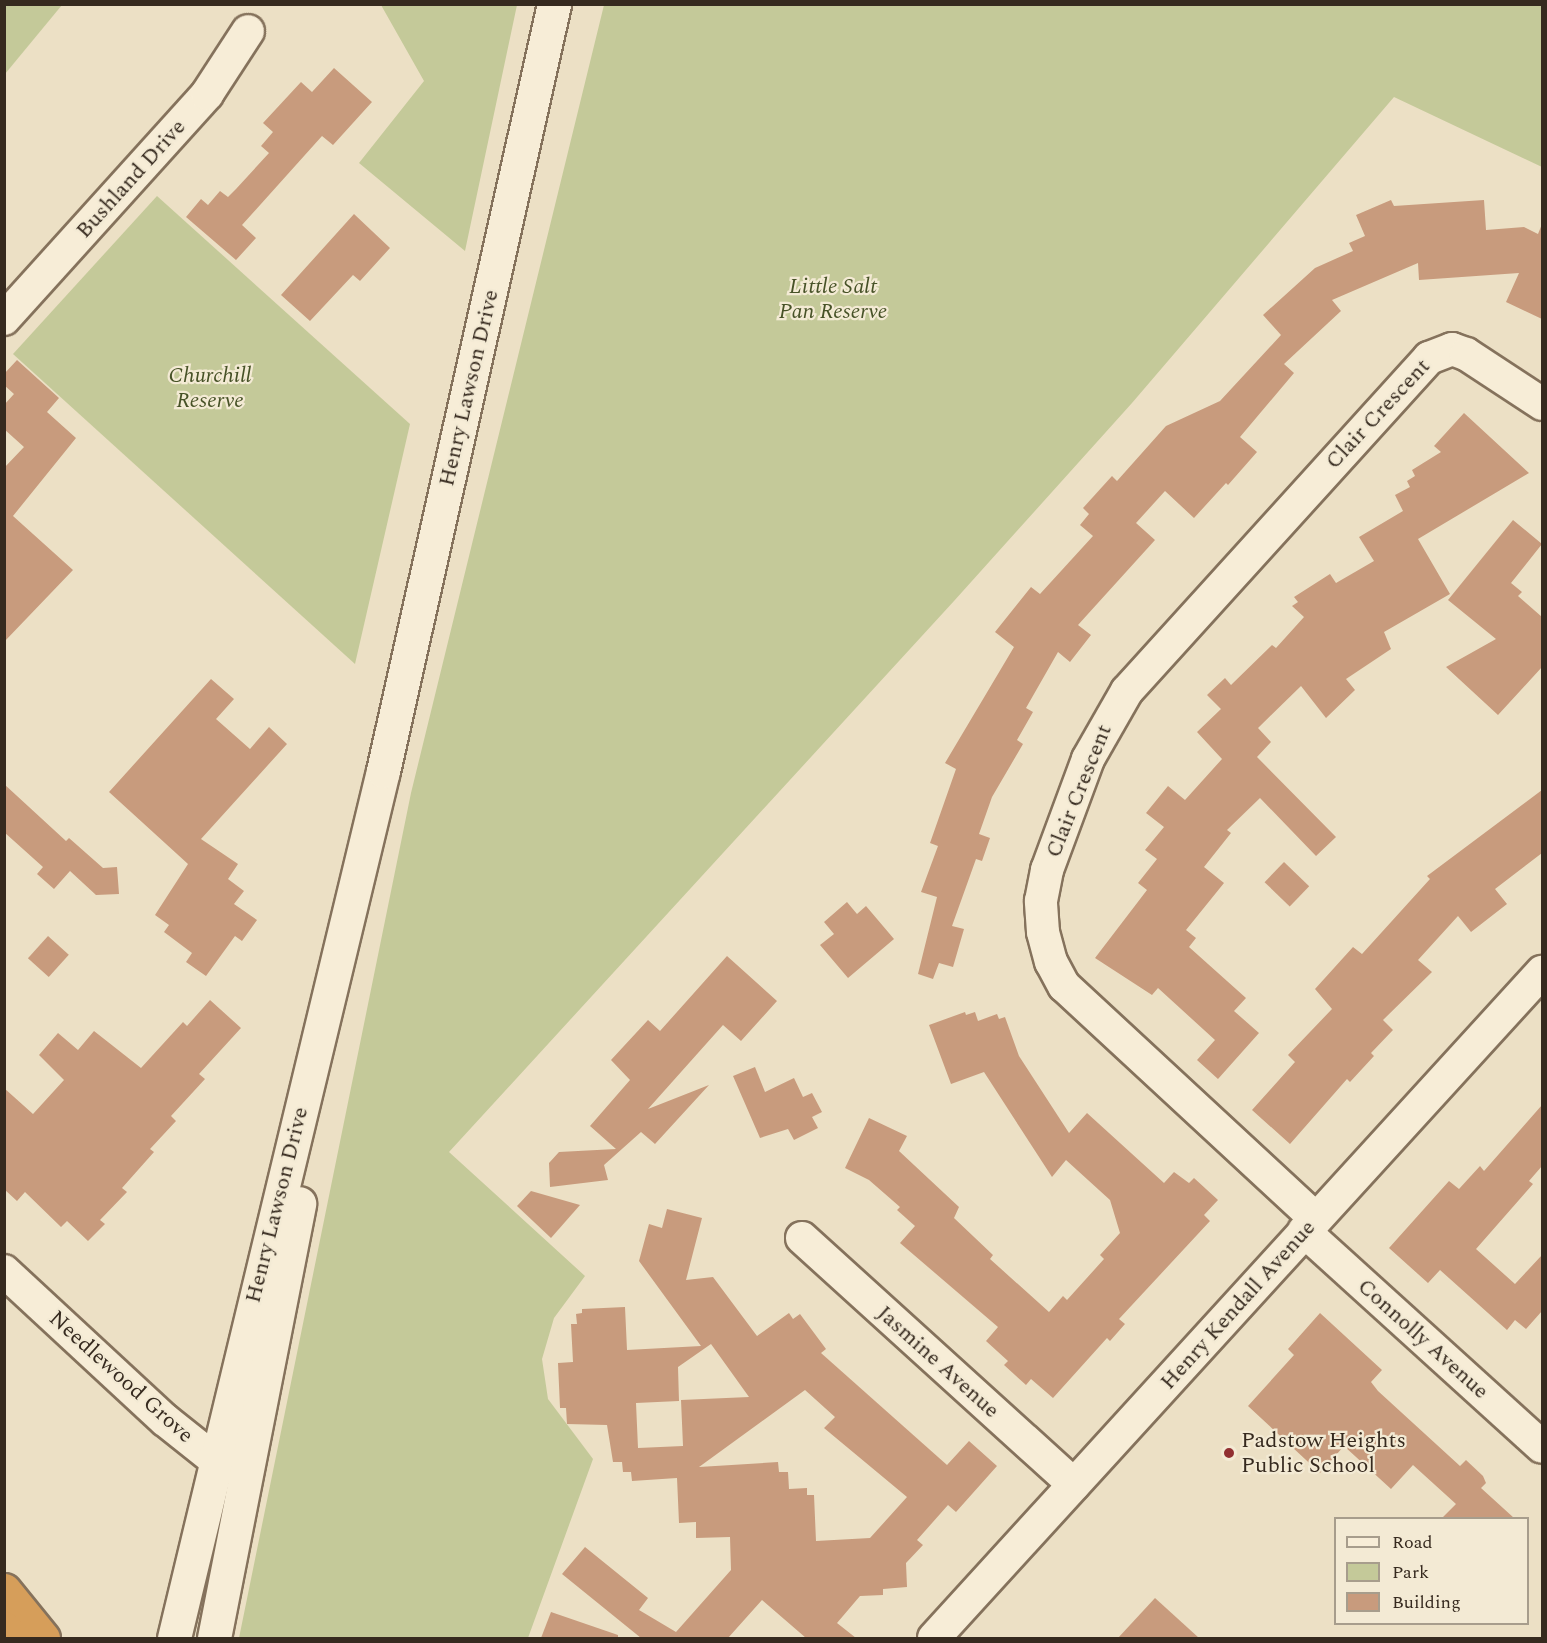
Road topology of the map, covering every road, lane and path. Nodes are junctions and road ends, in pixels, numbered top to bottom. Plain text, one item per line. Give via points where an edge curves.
1 (554, 4) edge
2 (248, 31) dead end
3 (4, 319) edge
4 (1542, 404) edge
5 (383, 771) junction
6 (1542, 972) edge
7 (1310, 1225) junction
8 (802, 1238) dead end
9 (4, 1271) edge
10 (1542, 1447) edge
11 (214, 1459) junction
12 (247, 1466) junction
13 (1074, 1485) junction
14 (4, 1590) edge
15 (23, 1632) edge
16 (174, 1638) edge
17 (214, 1638) edge
18 (934, 1638) edge

1 - 5 main road, Henry Lawson Drive
2 - 3 street, Bushland Drive via 207,94
4 - 7 street, Clair Crescent via 1466,354 1452,349 1429,358 1127,691 1088,759 1047,870 1041,901 1043,932 1051,962 1064,986
5 - 11 main road, Henry Lawson Drive
5 - 12 main road, Henry Lawson Drive
6 - 7 street, Henry Kendall Avenue
7 - 10 street, Connolly Avenue
7 - 13 street, Henry Kendall Avenue
8 - 13 street, Jasmine Avenue
9 - 11 street, Needlewood Grove via 165,1420
11 - 12 street, Needlewood Grove
11 - 16 main road, Henry Lawson Drive
12 - 17 main road, Henry Lawson Drive
13 - 18 street, Henry Kendall Avenue
14 - 15 highway

